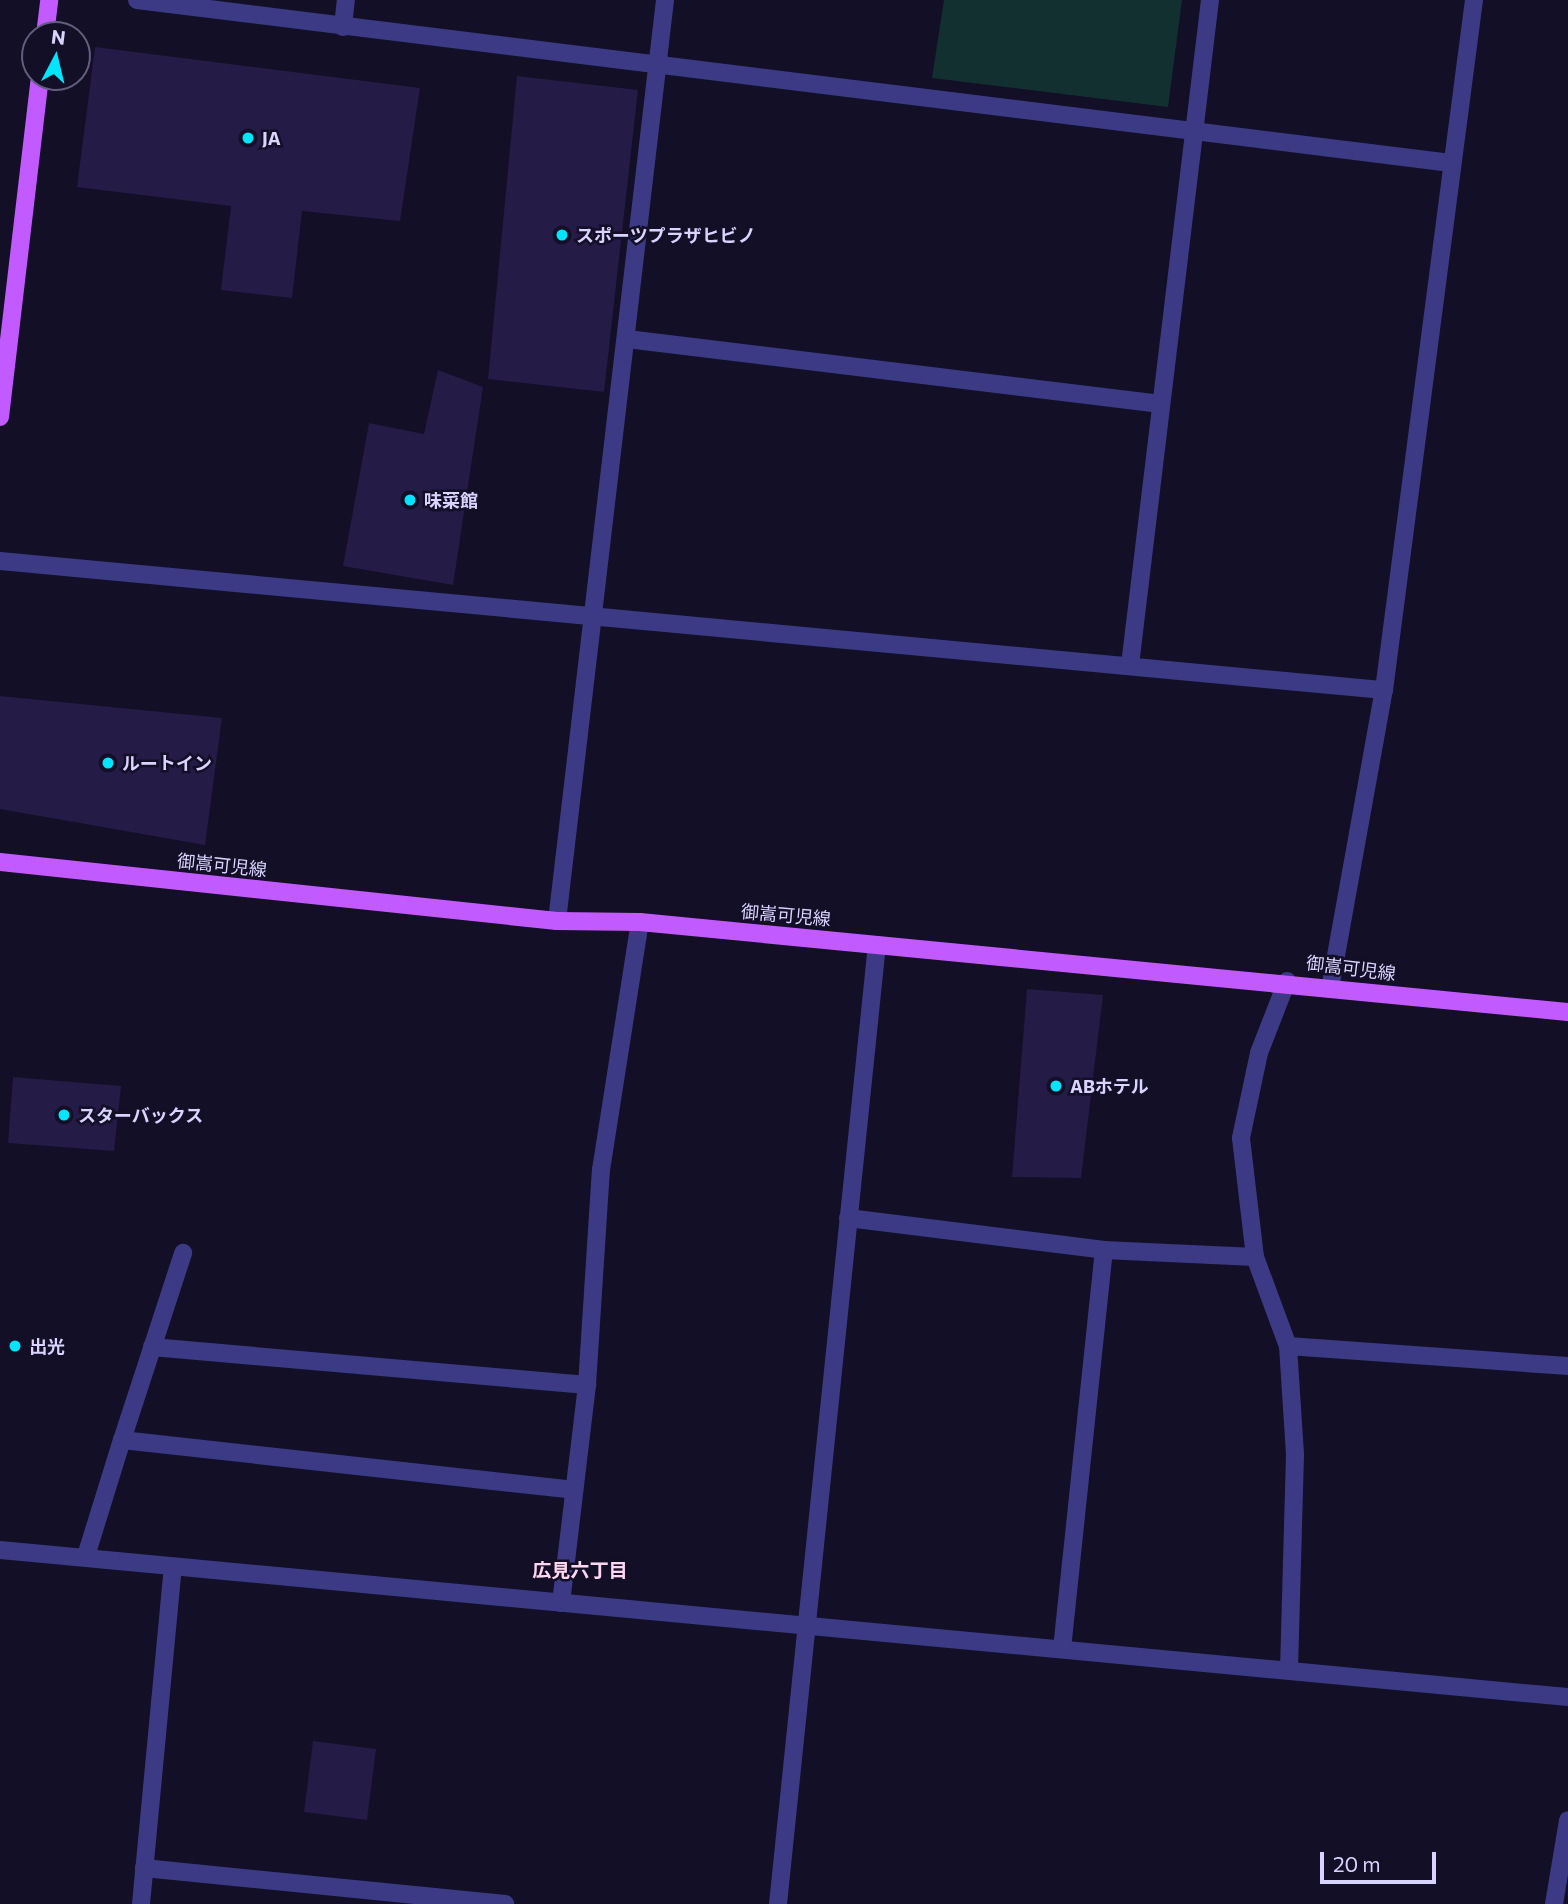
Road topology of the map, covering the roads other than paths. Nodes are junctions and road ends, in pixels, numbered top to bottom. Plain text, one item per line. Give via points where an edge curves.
1 (49, 0) edge
2 (137, 0) edge
3 (346, 0) edge
4 (665, 0) edge
5 (1210, 0) edge
6 (1474, 0) edge
7 (47, 21) edge
8 (343, 27) junction
9 (658, 67) junction
10 (38, 91) edge
11 (1195, 130) junction
12 (1451, 163) junction
13 (627, 339) junction
14 (1161, 404) junction
15 (0, 417) edge
16 (0, 561) edge
17 (590, 617) junction
18 (1130, 666) junction
19 (1384, 690) junction
20 (0, 862) edge
21 (557, 921) junction
22 (640, 922) junction
23 (877, 944) junction
24 (1287, 981) junction
25 (1329, 989) junction
26 (1568, 1012) edge
27 (848, 1218) junction
28 (1104, 1250) junction
29 (183, 1253) dead end
30 (1255, 1257) junction
31 (1288, 1346) junction
32 (152, 1347) junction
33 (1568, 1366) edge
34 (587, 1385) junction
35 (121, 1440) junction
36 (575, 1490) junction
37 (0, 1550) edge
38 (86, 1556) junction
39 (173, 1567) junction
40 (561, 1603) junction
41 (804, 1626) junction
42 (1062, 1649) junction
43 (1289, 1670) junction
44 (1568, 1697) edge
45 (1568, 1820) edge
46 (145, 1867) junction
47 (141, 1904) edge
48 (505, 1904) edge
49 (778, 1904) edge
50 (1554, 1904) edge

1 - 7 main road
2 - 8 street
3 - 8 street
4 - 9 street
5 - 11 street
6 - 12 street
8 - 9 street
9 - 11 street
9 - 13 street
10 - 15 main road
11 - 12 street
11 - 14 street
12 - 19 street
13 - 14 street
13 - 17 street
14 - 18 street
16 - 17 street
17 - 18 street
17 - 21 street
18 - 19 street
19 - 25 street
20 - 21 main road, 御嵩可児線
21 - 22 main road, 御嵩可児線
22 - 23 main road, 御嵩可児線
22 - 34 street via 601,1170
23 - 24 main road, 御嵩可児線
23 - 27 street
24 - 25 main road, 御嵩可児線
24 - 30 street via 1259,1053 1241,1138
25 - 26 main road, 御嵩可児線
27 - 28 street
27 - 41 street
28 - 30 street
28 - 42 street
29 - 32 street
30 - 31 street
31 - 33 street
31 - 43 street via 1296,1455
32 - 34 street
32 - 35 street
34 - 36 street
35 - 36 street
35 - 38 street
36 - 40 street
37 - 38 street
38 - 39 street
39 - 40 street
39 - 46 street
40 - 41 street
41 - 42 street
41 - 49 street
42 - 43 street
43 - 44 street
45 - 50 street
46 - 47 street
46 - 48 street

